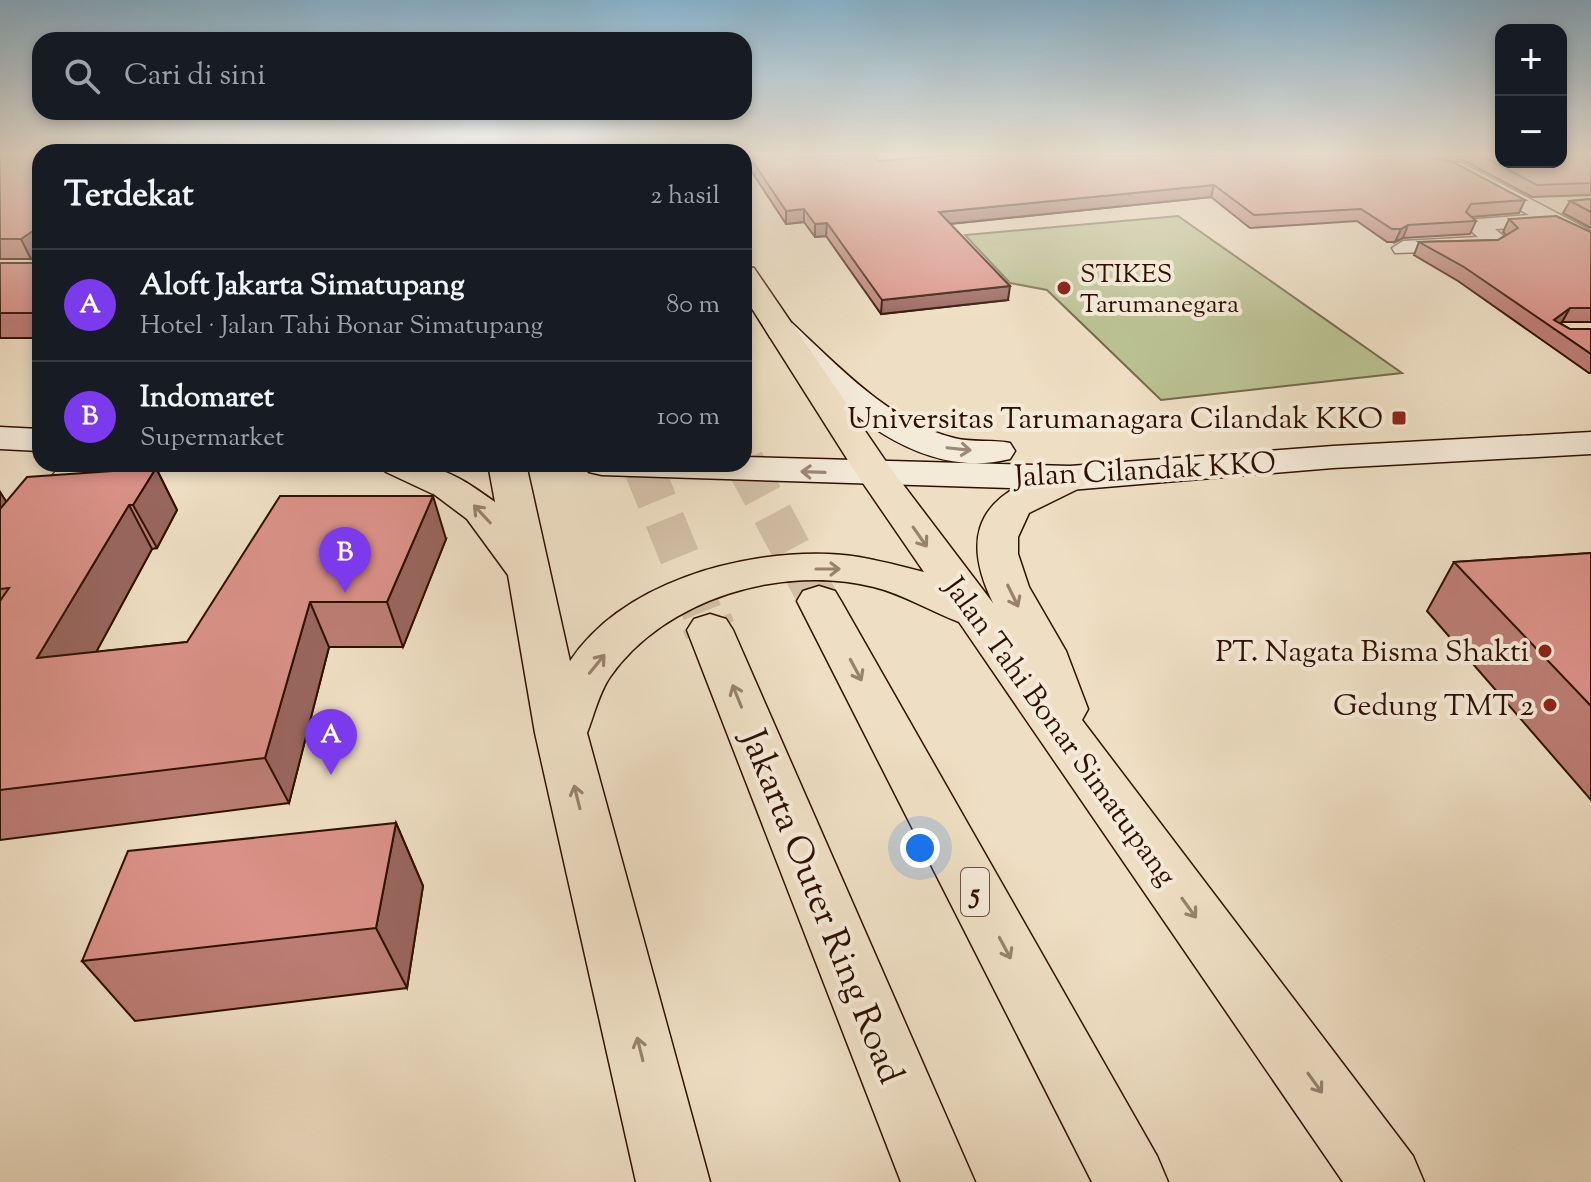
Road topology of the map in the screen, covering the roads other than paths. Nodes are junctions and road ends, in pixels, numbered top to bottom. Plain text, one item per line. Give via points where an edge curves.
1 (1554, 211) edge
2 (1559, 212) junction
3 (1591, 240) edge
4 (1403, 248) edge
5 (752, 292) edge
6 (766, 323) junction
7 (1591, 424) edge
8 (0, 438) edge
9 (32, 440) edge
10 (1591, 443) edge
11 (752, 469) edge
12 (72, 472) edge
13 (416, 472) edge
14 (509, 472) edge
15 (875, 473) junction
16 (1070, 478) junction
17 (0, 560) edge
18 (530, 575) junction
19 (819, 601) tunnel mouth
20 (973, 611) junction
21 (710, 630) tunnel mouth
22 (561, 733) junction
23 (1079, 753) junction
24 (673, 1182) edge
25 (938, 1182) edge
26 (1131, 1182) edge
27 (1387, 1182) edge

1 - 2 street
2 - 3 street
2 - 4 street via 1473,224 1498,241 1492,243
5 - 6 highway, Jalan Tahi Bonar Simatupang
6 -> 7 street, Jalan Cilandak KKO via 862,403 900,429 948,448 1049,452
6 - 15 highway, Jalan Tahi Bonar Simatupang
8 - 9 street
10 - 16 street, Jalan Cilandak KKO
15 -> 11 street, Jalan Cilandak KKO
12 - 17 street
18 -> 13 highway via 481,511 449,487
14 - 18 highway
15 - 16 street, Jalan Cilandak KKO
15 -> 20 highway, Jalan Tahi Bonar Simatupang
16 -> 23 highway via 1018,502 1003,518 995,544 1002,574 1042,649
18 - 22 highway
19 -> 26 highway, 5
22 -> 20 highway via 592,667 639,620 700,587 768,570 839,569 909,582
20 - 23 highway, Jalan Tahi Bonar Simatupang
25 -> 21 highway, Jakarta Outer Ring Road
24 -> 22 highway
23 -> 27 highway, Jalan Tahi Bonar Simatupang

